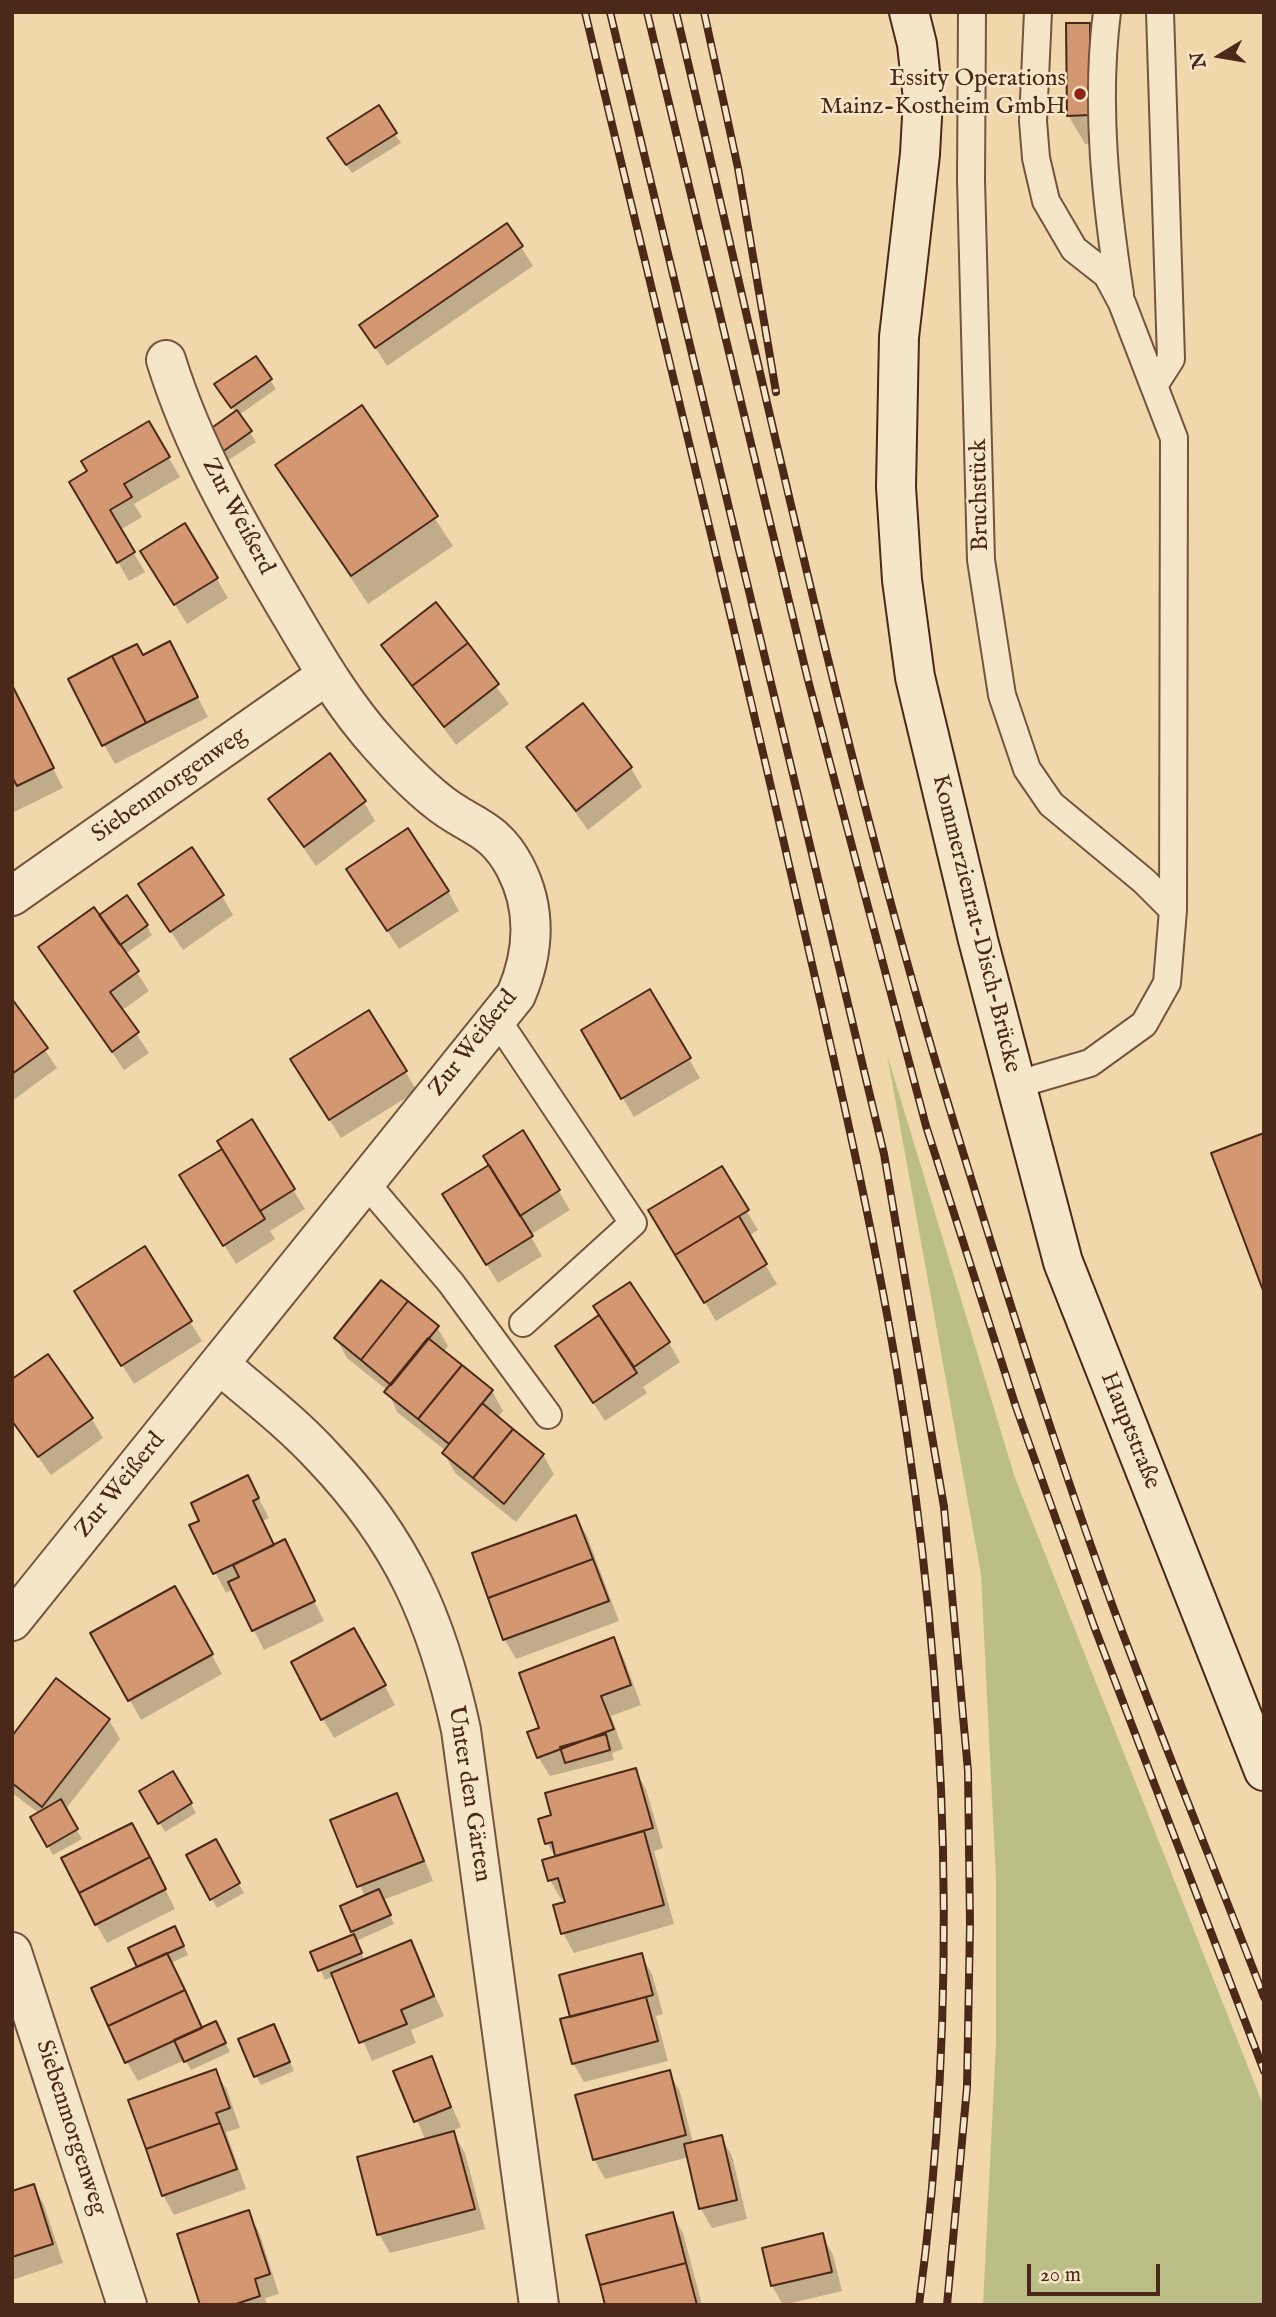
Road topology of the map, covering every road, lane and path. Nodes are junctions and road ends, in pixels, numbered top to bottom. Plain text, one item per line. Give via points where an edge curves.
1 (909, 12) edge
2 (972, 12) edge
3 (1038, 12) edge
4 (1107, 12) edge
5 (1160, 12) edge
6 (1122, 303) junction
7 (166, 360) dead end
8 (1155, 384) junction
9 (327, 675) junction
10 (12, 896) edge
11 (1173, 909) junction
12 (496, 1018) junction
13 (1015, 1085) junction
14 (365, 1182) junction
15 (523, 1323) dead end
16 (219, 1364) junction
17 (548, 1415) dead end
18 (12, 1621) edge
19 (1264, 1771) edge
20 (12, 1952) edge
21 (127, 2305) edge
22 (539, 2305) edge

1 - 13 street, Kommerzienrat-Disch-Brücke via 923,99 899,337 896,487 902,580 915,677
2 - 11 lane, Bruchstück via 971,180 981,560 1002,695 1027,768 1051,804
3 - 6 lane via 1033,121 1046,201 1074,249 1107,275
4 - 6 lane via 1103,39 1105,177
5 - 8 lane via 1171,359
6 - 8 lane, Kommerzienrat-Disch-Brücke
7 - 9 street, Zur Weißerd via 183,414 235,519
8 - 11 lane, Kommerzienrat-Disch-Brücke via 1174,438
9 - 10 street, Siebenmorgenweg
9 - 12 street, Zur Weißerd via 379,744 436,801 495,837 515,867 528,898 532,930 528,966 516,995
11 - 13 lane, Kommerzienrat-Disch-Brücke via 1167,983 1144,1024 1090,1063
12 - 14 street, Zur Weißerd
12 - 15 lane via 634,1223
13 - 19 street, Hauptstraße via 1063,1262
14 - 16 street, Zur Weißerd
14 - 17 lane via 451,1283
16 - 18 street, Zur Weißerd
16 - 22 street, Unter den Gärten via 321,1454 362,1500 398,1553 426,1608 447,1665 461,1730
20 - 21 street, Siebenmorgenweg

